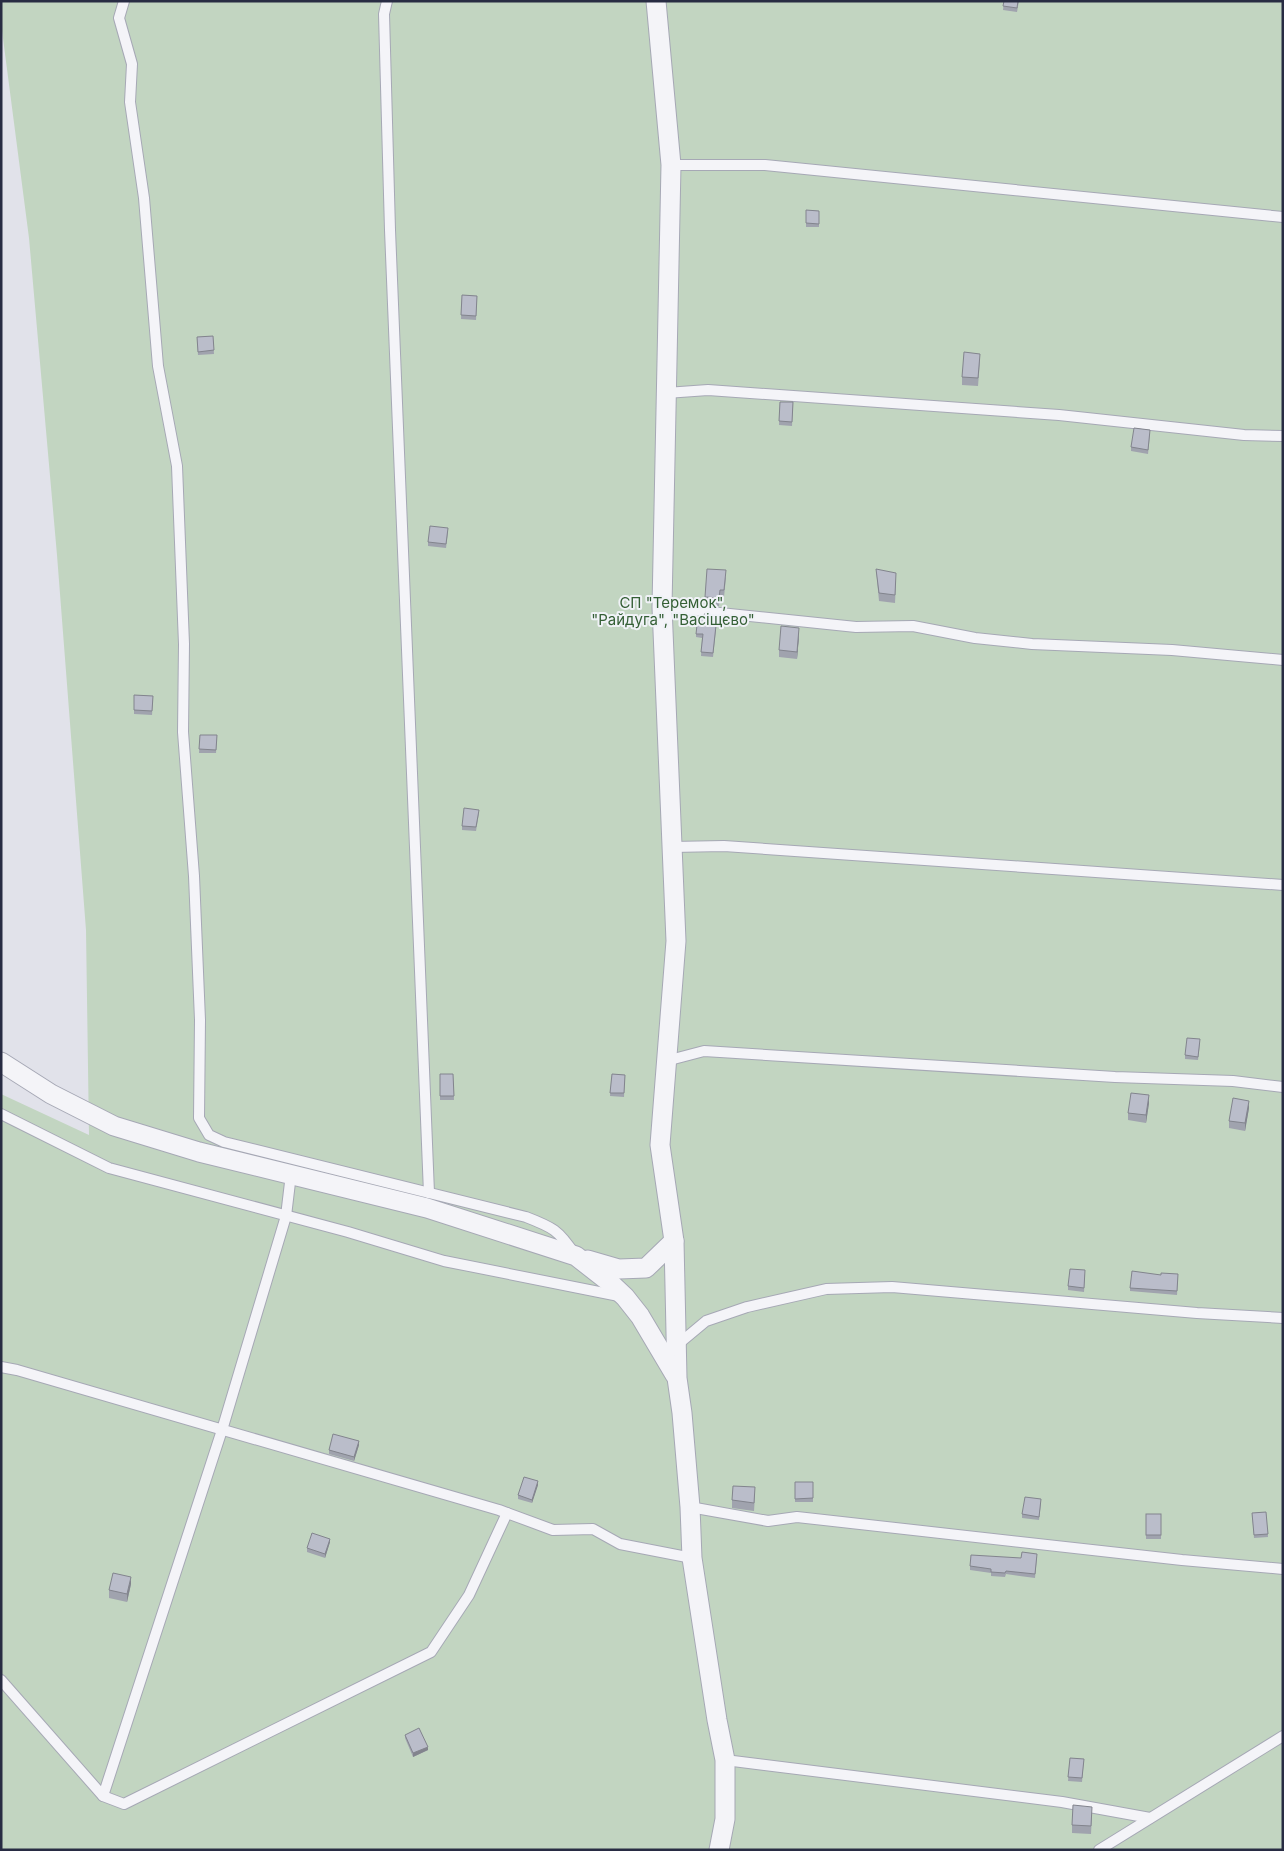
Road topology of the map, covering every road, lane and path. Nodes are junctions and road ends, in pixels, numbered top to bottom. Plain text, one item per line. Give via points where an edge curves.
1 (116, 1) edge
2 (124, 1) edge
3 (378, 1) edge
4 (387, 1) edge
5 (656, 1) edge
6 (384, 14) junction
7 (120, 18) junction
8 (671, 166) junction
9 (1283, 217) edge
10 (666, 393) junction
11 (1283, 436) edge
12 (662, 607) junction
13 (1283, 660) edge
14 (672, 847) junction
15 (1283, 885) edge
16 (666, 1061) junction
17 (1, 1062) edge
18 (1283, 1087) edge
19 (1, 1114) edge
20 (291, 1174) junction
21 (429, 1194) junction
22 (286, 1216) junction
23 (674, 1241) junction
24 (576, 1256) junction
25 (625, 1297) junction
26 (1283, 1318) edge
27 (676, 1347) junction
28 (1, 1367) edge
29 (677, 1378) junction
30 (222, 1430) junction
31 (690, 1507) junction
32 (508, 1514) junction
33 (692, 1558) junction
34 (1283, 1568) edge
35 (1, 1680) edge
36 (1283, 1736) edge
37 (725, 1760) junction
38 (103, 1796) junction
39 (1150, 1818) junction
40 (719, 1850) edge
41 (1099, 1850) edge

1 - 7 lane
2 - 7 lane
3 - 6 lane
4 - 6 lane
5 - 8 street
6 - 21 lane via 390,250
7 - 21 lane via 132,64 130,102 144,198 158,366 177,466 184,644 183,732 200,1020 200,1118 210,1135 224,1142
8 - 9 lane via 765,165
8 - 10 street
10 - 11 lane via 728,391 1059,415 1244,435
10 - 12 street
12 - 13 lane via 856,626 913,626 975,638 1032,644 1172,650
12 - 14 street
14 - 15 lane via 724,846
14 - 16 street via 676,941
16 - 18 lane via 704,1051 1115,1077 1233,1081
16 - 23 street via 660,1146
17 - 20 street via 51,1094 114,1126 199,1152
19 - 22 lane via 109,1168
20 - 22 lane
20 - 24 street via 427,1208
21 - 24 lane via 526,1217 553,1228 565,1238
22 - 25 lane via 444,1261
22 - 30 lane
23 - 24 street via 646,1268 619,1270
23 - 27 street
24 - 25 street
25 - 29 street
26 - 27 lane via 892,1287 826,1289 747,1306 706,1321
27 - 29 street
28 - 30 lane
29 - 31 street
30 - 32 lane
30 - 38 lane
31 - 33 street
31 - 34 lane via 768,1521 797,1517 1182,1560
32 - 33 lane via 553,1530 594,1529 620,1544
32 - 38 lane via 469,1595 431,1652 124,1804
33 - 37 street
35 - 38 lane
36 - 39 lane
37 - 39 lane via 1062,1802
37 - 40 street via 725,1819
39 - 41 lane

